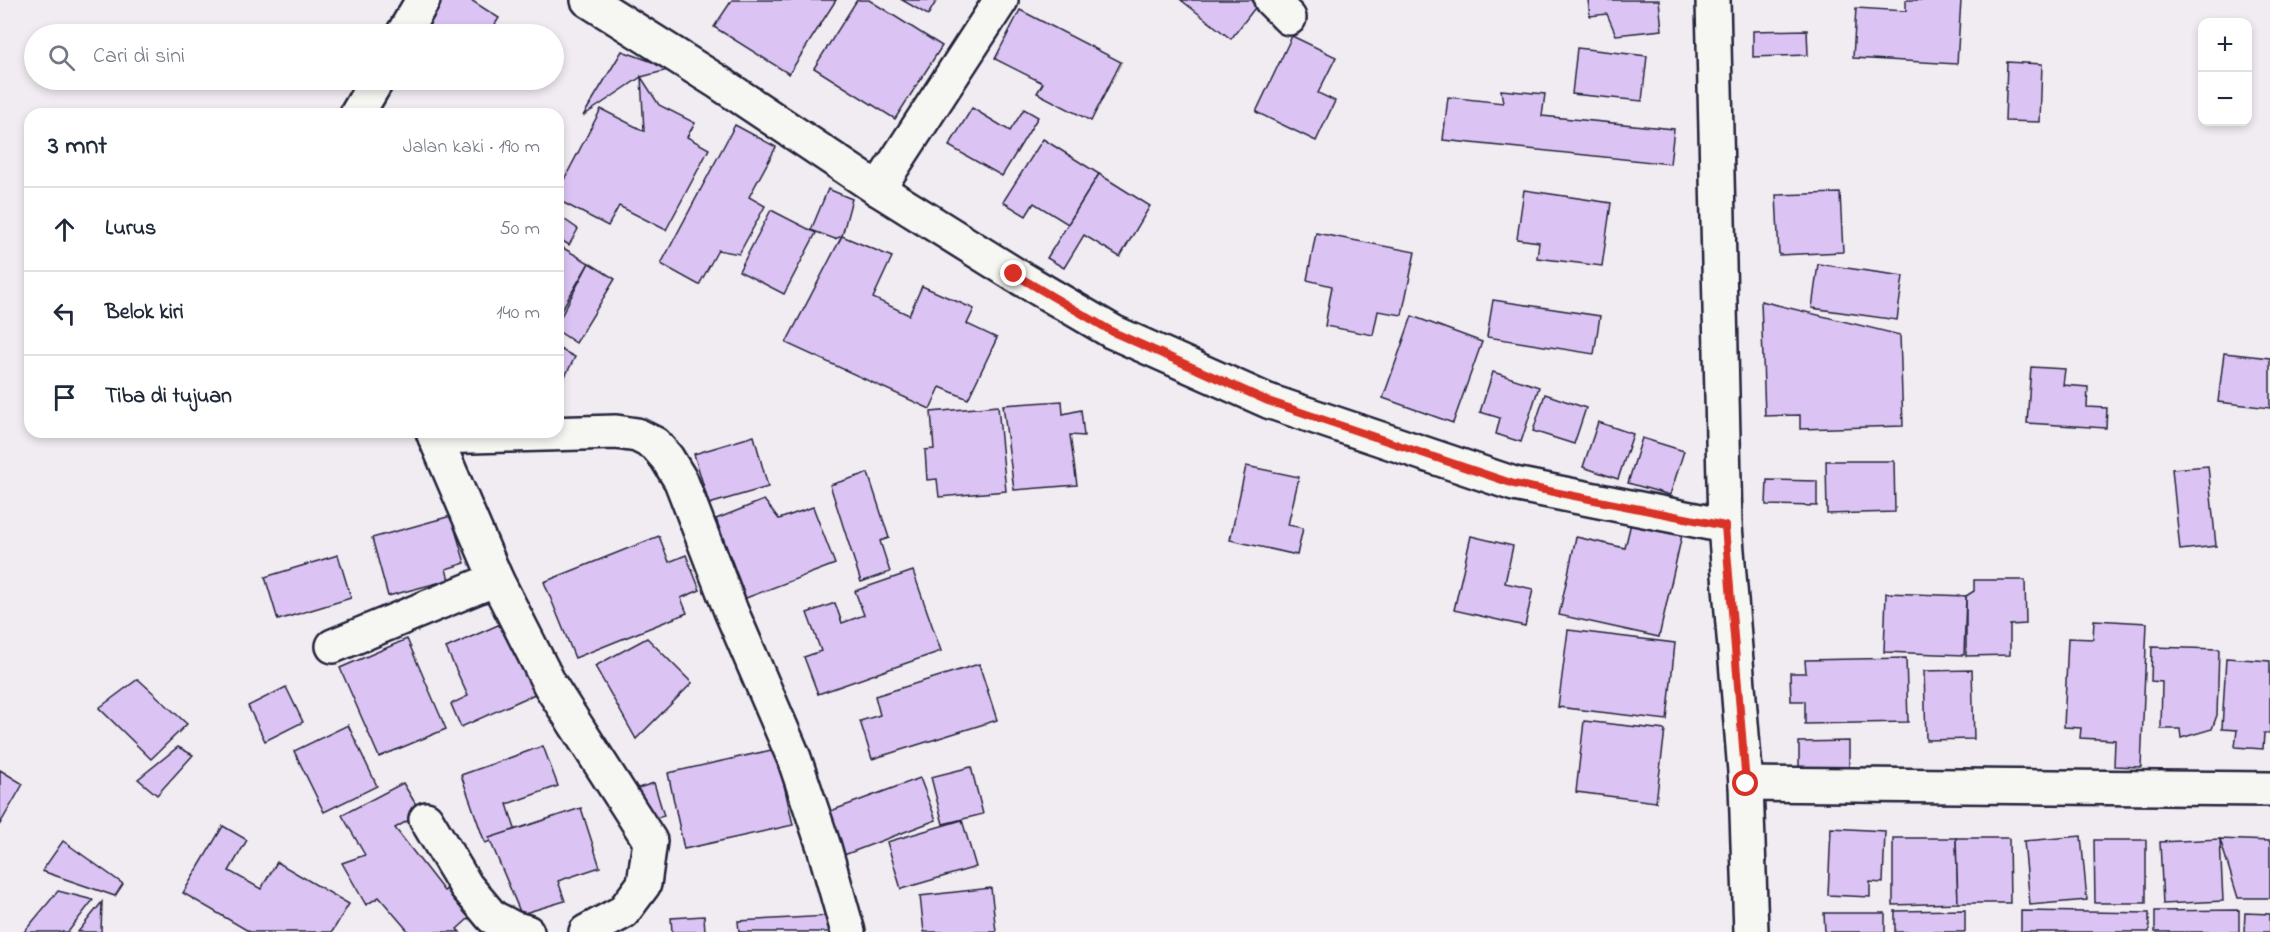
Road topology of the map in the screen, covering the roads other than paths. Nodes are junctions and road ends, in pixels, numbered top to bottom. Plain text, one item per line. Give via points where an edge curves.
1 (423, 0) edge
2 (588, 0) edge
3 (1001, 0) edge
4 (1713, 0) edge
5 (409, 24) edge
6 (371, 90) edge
7 (361, 108) edge
8 (878, 189) junction
9 (564, 433) edge
10 (435, 438) edge
11 (1725, 526) junction
12 (496, 579) junction
13 (333, 646) dead end
14 (1746, 784) junction
15 (2270, 789) edge
16 (426, 819) dead end
17 (527, 932) edge
18 (586, 932) edge
19 (848, 932) edge
20 (1751, 932) edge

1 - 5 street
2 - 8 street
3 - 8 street
4 - 11 street
6 - 7 street
8 - 11 street via 1113,332 1268,401 1514,484
9 - 19 street via 637,435 656,444 681,481 794,758
10 - 12 street
11 - 14 street
12 - 13 street
12 - 18 street via 550,685 650,841 644,884 623,912
14 - 15 street
14 - 20 street
16 - 17 street via 466,886 492,917

